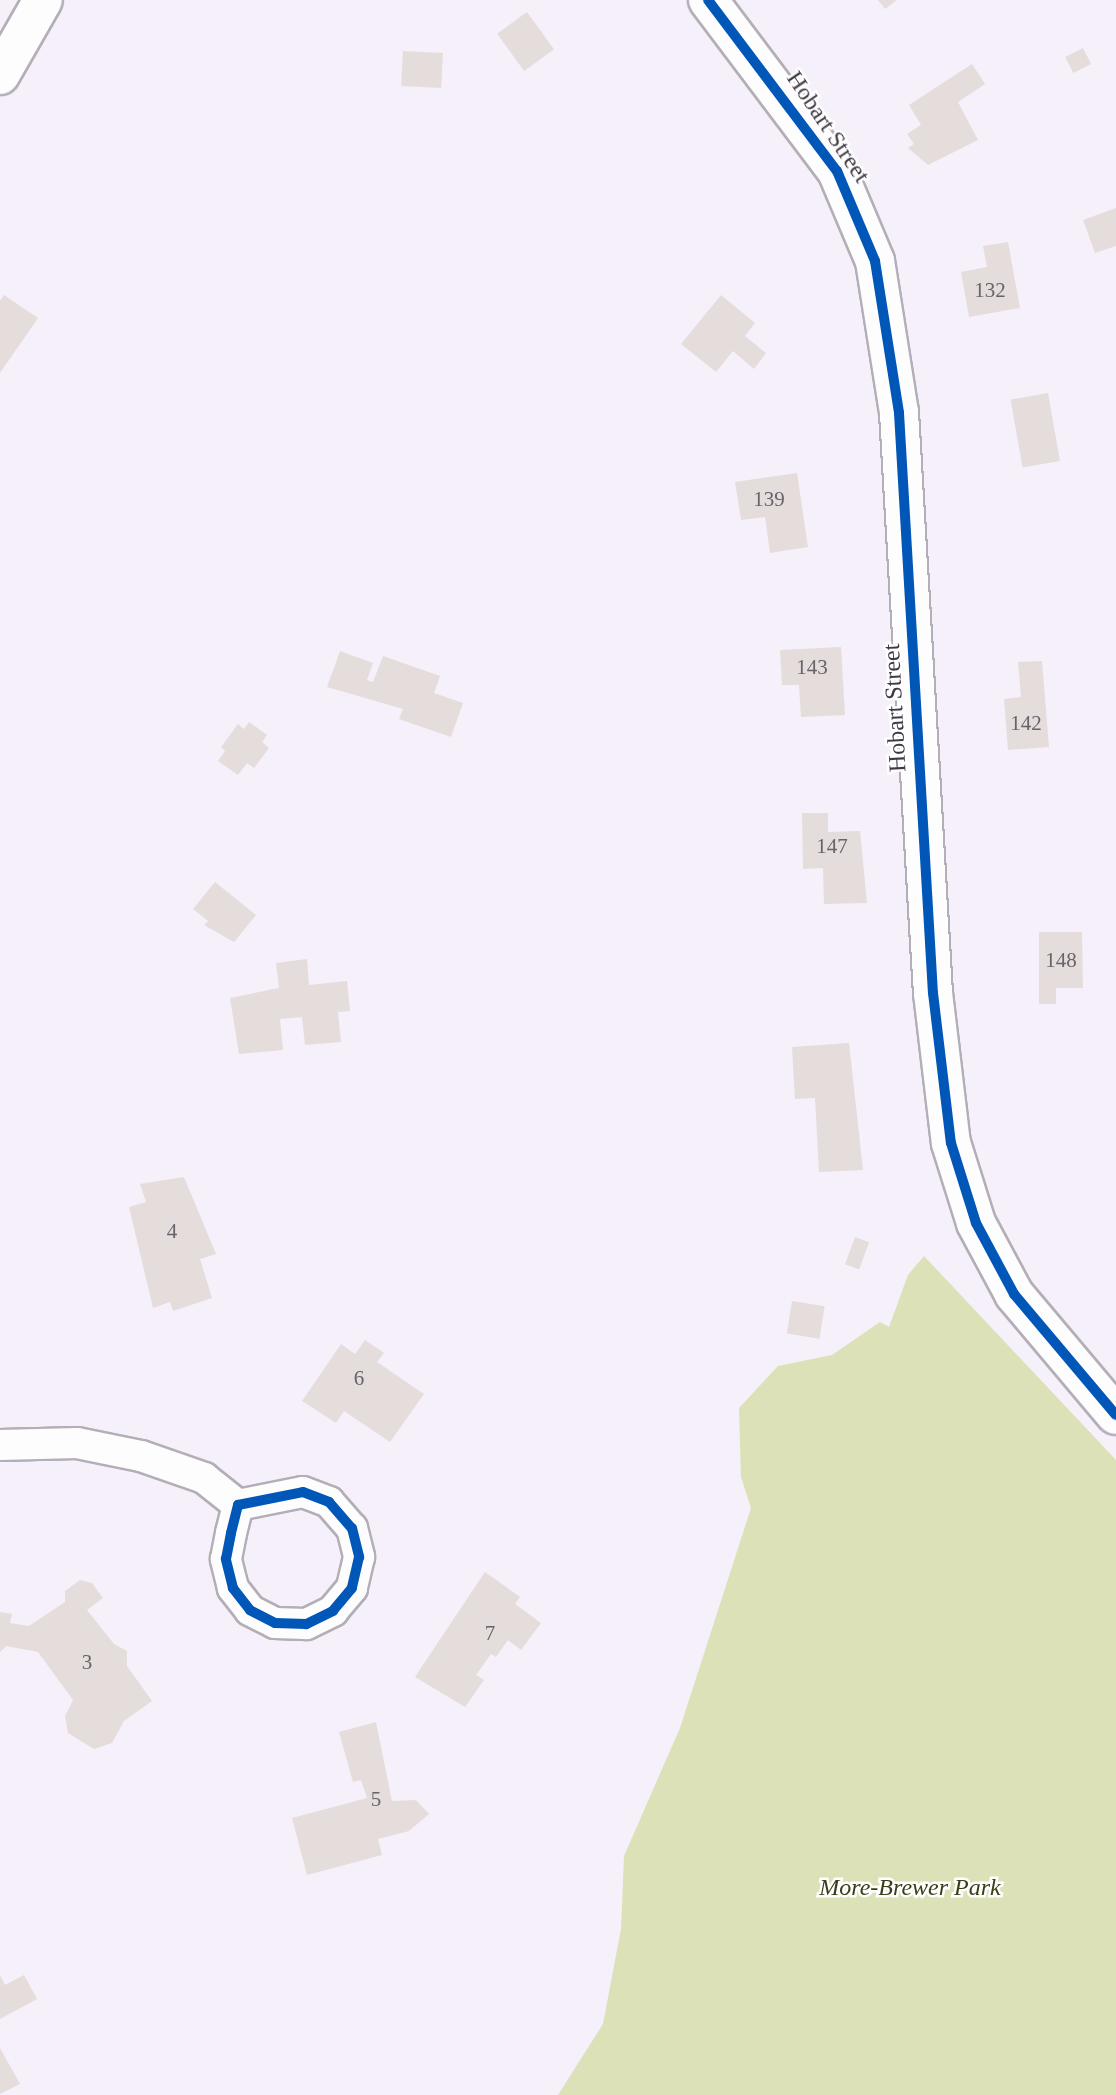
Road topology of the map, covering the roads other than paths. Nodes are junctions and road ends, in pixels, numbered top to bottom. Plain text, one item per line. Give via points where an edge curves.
1 (43, 0) edge
2 (708, 0) edge
3 (0, 75) edge
4 (1116, 1415) edge
5 (0, 1445) edge
6 (238, 1505) junction

1 - 3 street
2 - 4 street, Hobart Street via 837,171 875,261 899,413 933,993 951,1143 976,1223 1014,1294
5 - 6 street via 77,1443 141,1456 204,1478
6 - 6 street via 226,1559 233,1588 250,1609 275,1623 306,1624 333,1611 352,1588 359,1558 352,1528 329,1502 303,1492

